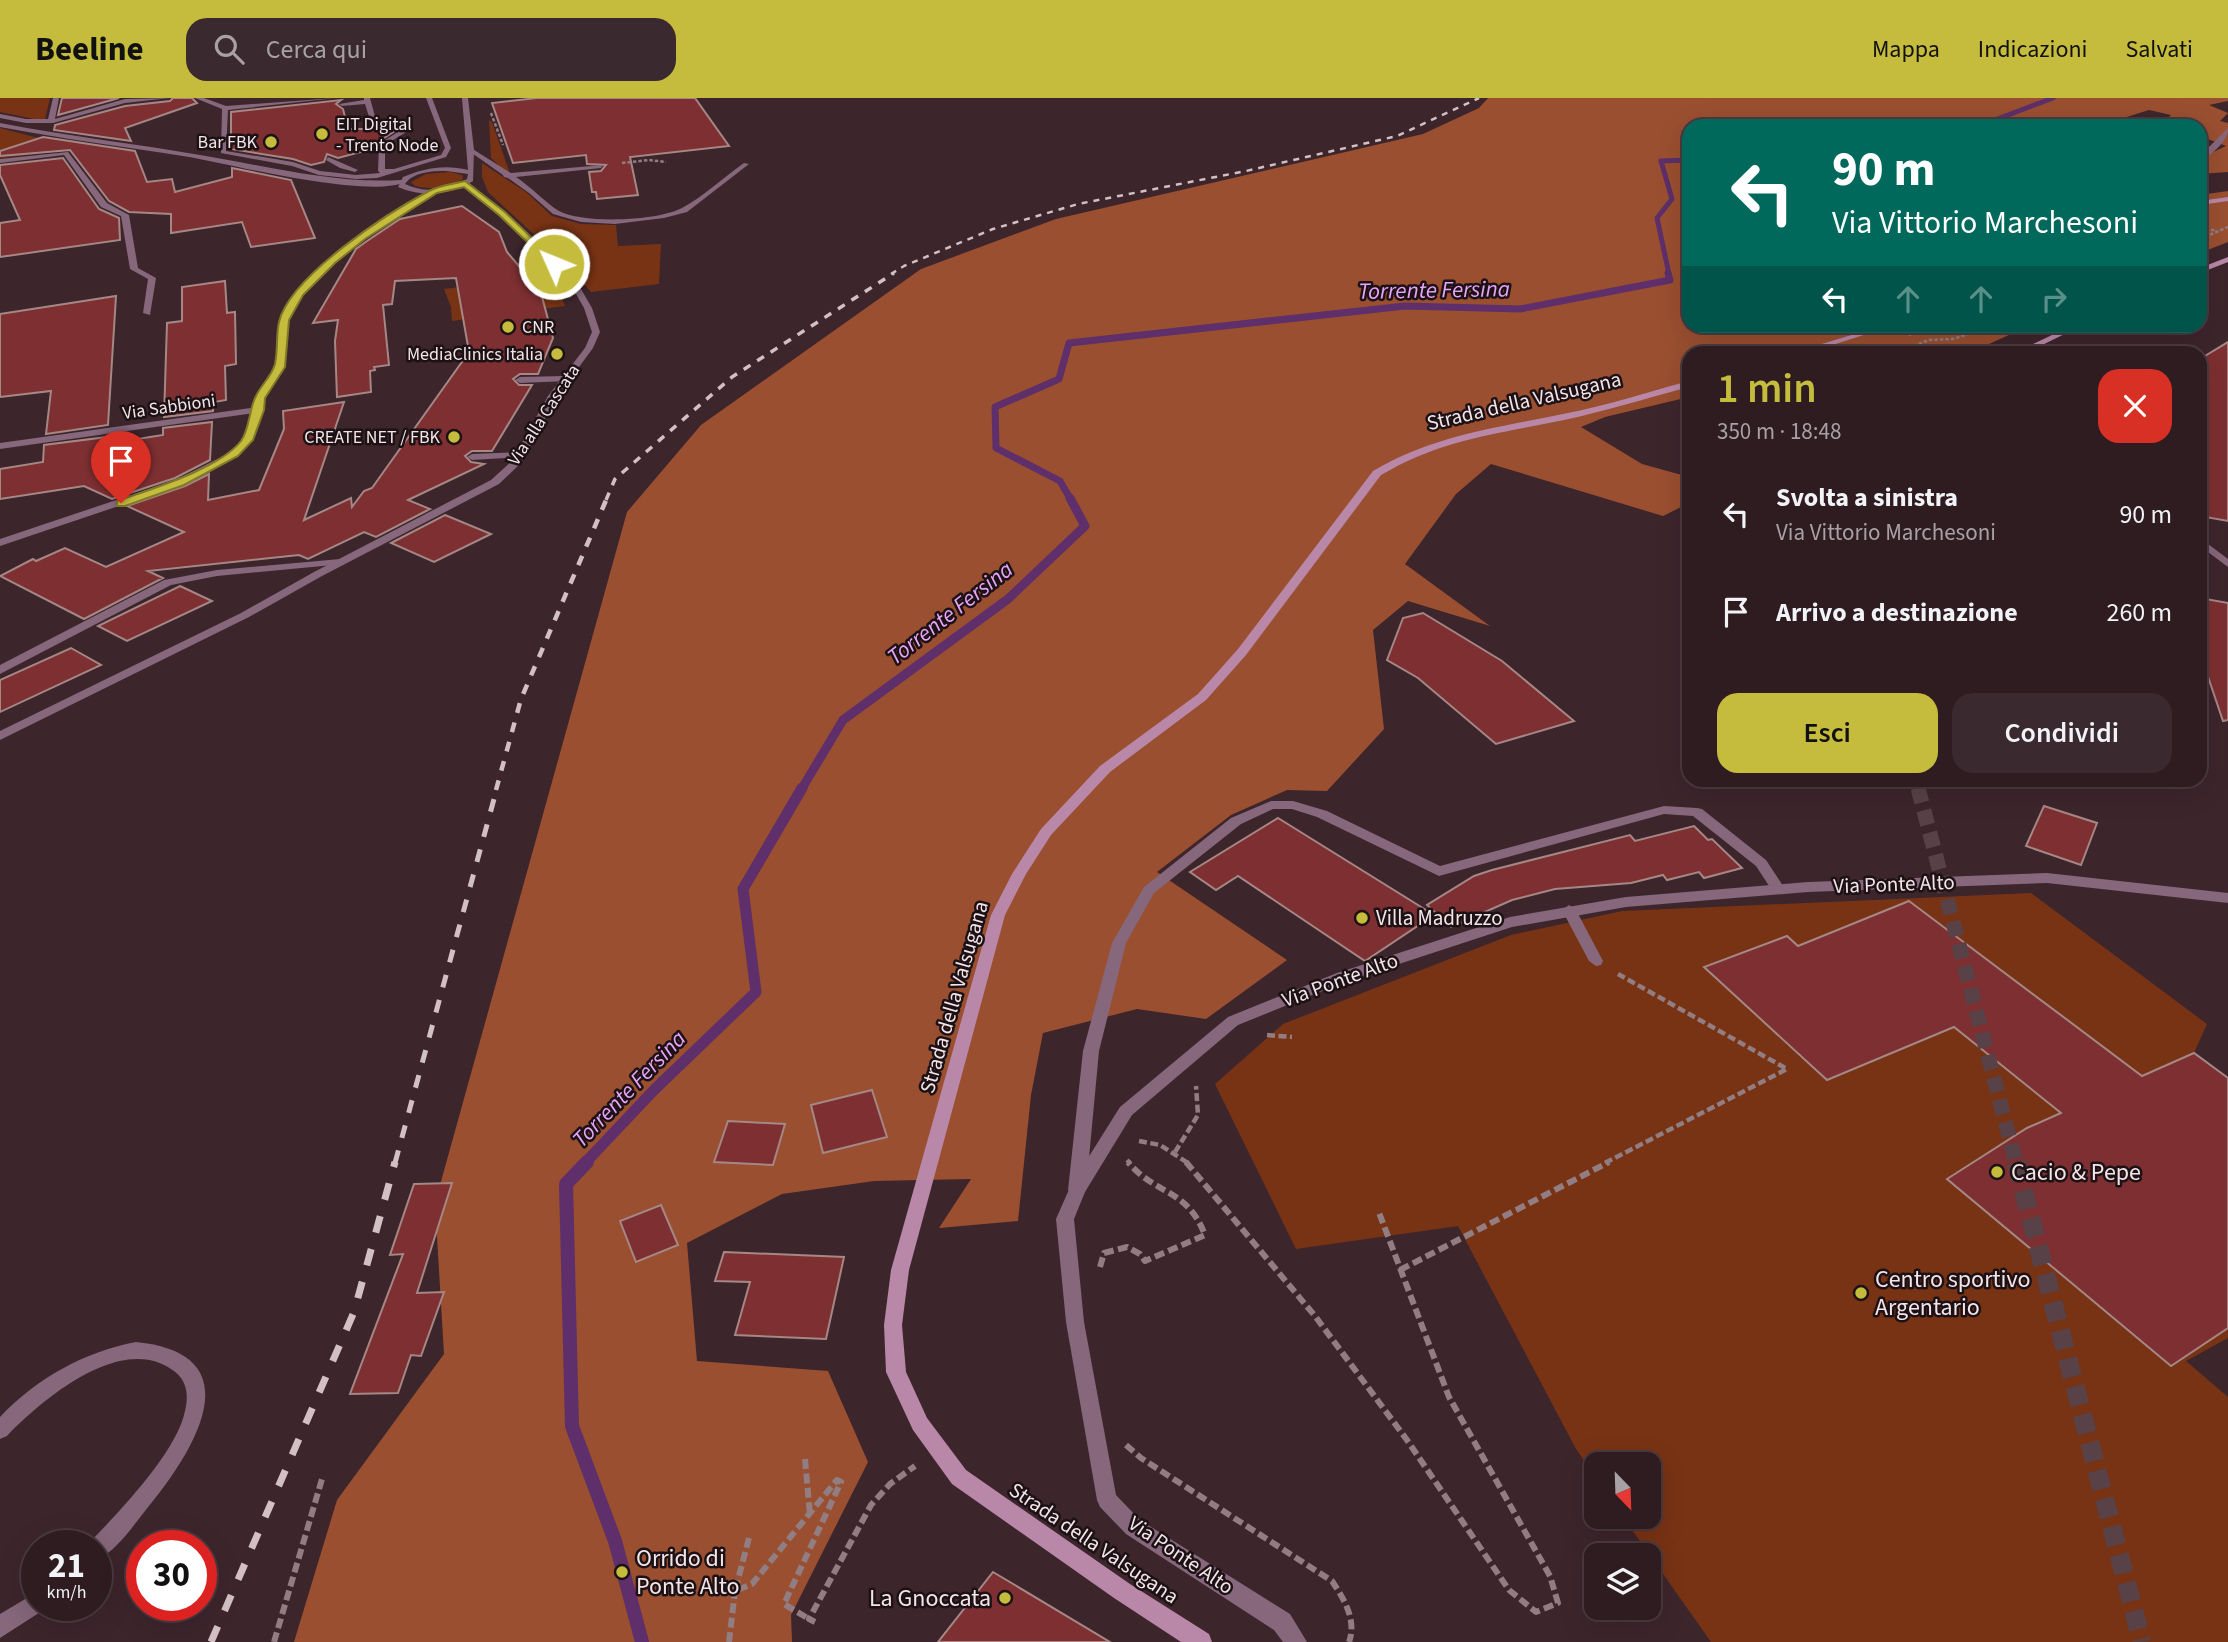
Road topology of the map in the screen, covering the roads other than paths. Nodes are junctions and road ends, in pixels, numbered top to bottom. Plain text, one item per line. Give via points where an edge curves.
1 (56, 98) edge
2 (167, 98) edge
3 (198, 98) edge
4 (333, 98) edge
5 (465, 98) edge
6 (367, 100) edge
7 (430, 100) edge
8 (342, 103) dead end
9 (420, 103) dead end
10 (225, 108) junction
11 (0, 116) edge
12 (51, 121) junction
13 (0, 125) edge
14 (2228, 130) edge
15 (2207, 153) edge
16 (470, 154) junction
17 (328, 159) dead end
18 (0, 161) edge
19 (746, 164) dead end
20 (601, 166) road end
21 (402, 169) junction
22 (433, 170) junction
23 (381, 171) junction
24 (506, 176) junction
25 (468, 178) junction
26 (401, 182) junction
27 (434, 191) junction
28 (2228, 199) edge
29 (2207, 202) edge
30 (2228, 259) edge
31 (2207, 268) edge
32 (148, 313) dead end
33 (1864, 333) edge
34 (2062, 333) edge
35 (1820, 346) edge
36 (2033, 346) edge
37 (565, 379) junction
38 (520, 380) dead end
39 (1682, 386) edge
40 (258, 410) junction
41 (0, 446) edge
42 (521, 455) junction
43 (472, 457) dead end
44 (0, 543) edge
45 (2207, 547) edge
46 (340, 562) junction
47 (2228, 564) edge
48 (0, 670) edge
49 (0, 736) edge
50 (1778, 889) junction
51 (2228, 898) edge
52 (1569, 910) junction
53 (1595, 961) road end
54 (1077, 1190) junction
55 (0, 1430) edge
56 (112, 1531) edge
57 (21, 1613) edge
58 (0, 1627) edge
59 (1201, 1642) edge
60 (1296, 1642) edge

1 - 12 street
2 - 12 street via 125,102
3 - 10 street
4 - 10 street
5 - 16 street
6 - 8 street
6 - 23 street via 373,122 401,123 405,131 382,144
7 - 9 street
7 - 21 street via 448,148 444,156
10 - 21 street via 223,152 356,177
11 - 12 street
13 - 26 street via 326,182
14 - 15 street
16 - 22 street
16 - 24 street
16 - 25 street
17 - 23 street via 342,167
18 - 32 street via 66,153 104,205 125,215 134,269 152,278
19 - 24 street via 684,210 615,222 581,220 556,212
20 - 24 street
21 - 23 street
22 - 25 street via 455,170
22 - 26 street
25 - 27 street
25 - 37 street, Via alla Cascata via 570,279 588,308 594,339
26 - 27 street via 405,188
27 - 40 street via 362,237 299,293 284,320 280,367 260,398
28 - 29 main road
30 - 31 main road
33 - 35 main road
34 - 36 main road
37 - 38 street
37 - 42 street, Via alla Cascata
39 - 59 main road, Strada della Valsugana via 1567,416 1436,442 1377,473 1242,653 1210,688 1105,769 1046,832 999,915 901,1270 893,1325 896,1372 920,1424 959,1477
40 - 41 street, Via Sabbioni
40 - 44 street via 247,440 214,466 144,496
42 - 43 street
42 - 46 street, Via alla Cascata via 486,488
45 - 47 street
46 - 48 street, Via alla Cascata via 168,582
46 - 49 street, Via alla Cascata via 245,615
50 - 51 street, Via Ponte Alto via 2047,878
50 - 52 street, Via Ponte Alto
50 - 54 street via 1761,863 1697,812 1664,810 1439,871 1322,814 1293,805 1271,805 1236,821 1149,890 1119,943 1091,1051
52 - 53 street
52 - 54 street, Via Ponte Alto via 1510,922 1342,977 1233,1021 1126,1111
54 - 60 street, Via Ponte Alto via 1065,1219 1075,1322 1107,1500 1133,1527 1282,1622
55 - 56 street via 36,1394 104,1357 143,1350 173,1357 192,1375 198,1397 189,1426 171,1462
57 - 58 street

